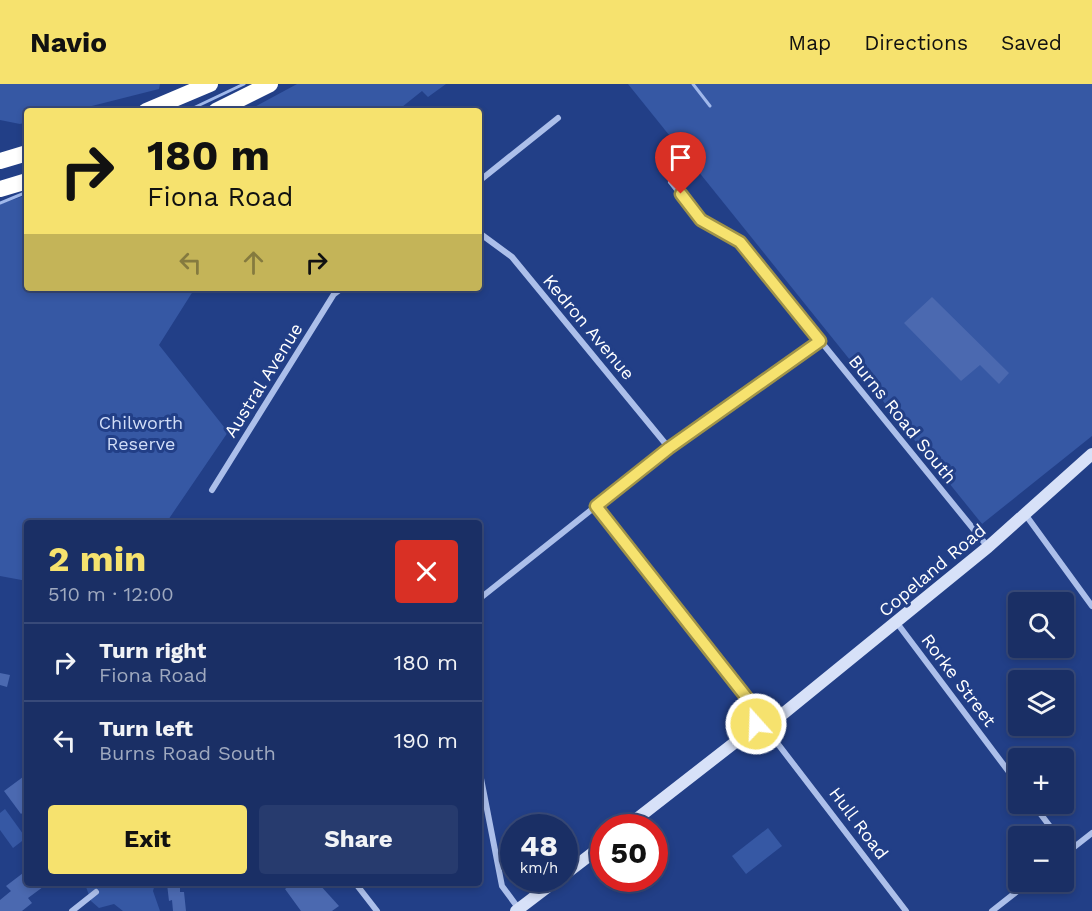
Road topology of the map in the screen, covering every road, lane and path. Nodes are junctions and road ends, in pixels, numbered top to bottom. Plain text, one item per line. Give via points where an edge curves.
1 (210, 84) edge
2 (270, 84) edge
3 (153, 108) edge
4 (222, 108) edge
5 (558, 118) dead end
6 (24, 154) edge
7 (0, 161) edge
8 (482, 179) edge
9 (24, 182) edge
10 (671, 182) dead end
11 (0, 189) edge
12 (482, 235) edge
13 (338, 291) edge
14 (820, 341) junction
15 (669, 448) junction
16 (1092, 454) edge
17 (212, 490) dead end
18 (596, 506) junction
19 (1025, 514) junction
20 (988, 547) junction
21 (482, 597) edge
22 (1092, 606) edge
23 (897, 623) junction
24 (765, 723) junction
25 (1008, 771) edge
26 (482, 784) edge
27 (643, 814) edge
28 (1092, 833) edge
29 (1074, 847) edge
30 (590, 855) edge
31 (578, 864) edge
32 (358, 886) edge
33 (96, 892) dead end
34 (541, 892) edge
35 (1016, 892) edge
36 (517, 910) edge
37 (72, 911) edge
38 (377, 911) edge
39 (906, 911) edge
40 (992, 911) edge

1 - 3 highway
2 - 4 highway
5 - 8 street
6 - 7 highway
9 - 11 highway
10 - 14 street, Burns Road South via 701,220 740,242
12 - 15 street, Kedron Avenue via 512,257
13 - 17 street, Austral Avenue
14 - 15 street
14 - 20 street, Burns Road South
15 - 18 street
16 - 19 main road, Copeland Road
18 - 21 street
18 - 24 street, Hull Road
19 - 20 main road, Copeland Road
19 - 22 street
20 - 23 main road, Copeland Road
23 - 24 main road, Copeland Road
23 - 25 street, Rorke Street
24 - 27 main road, Copeland Road
24 - 39 street, Hull Road
26 - 36 street via 502,886
28 - 29 street
30 - 31 main road
32 - 38 street
33 - 37 street
34 - 36 main road
35 - 40 street

